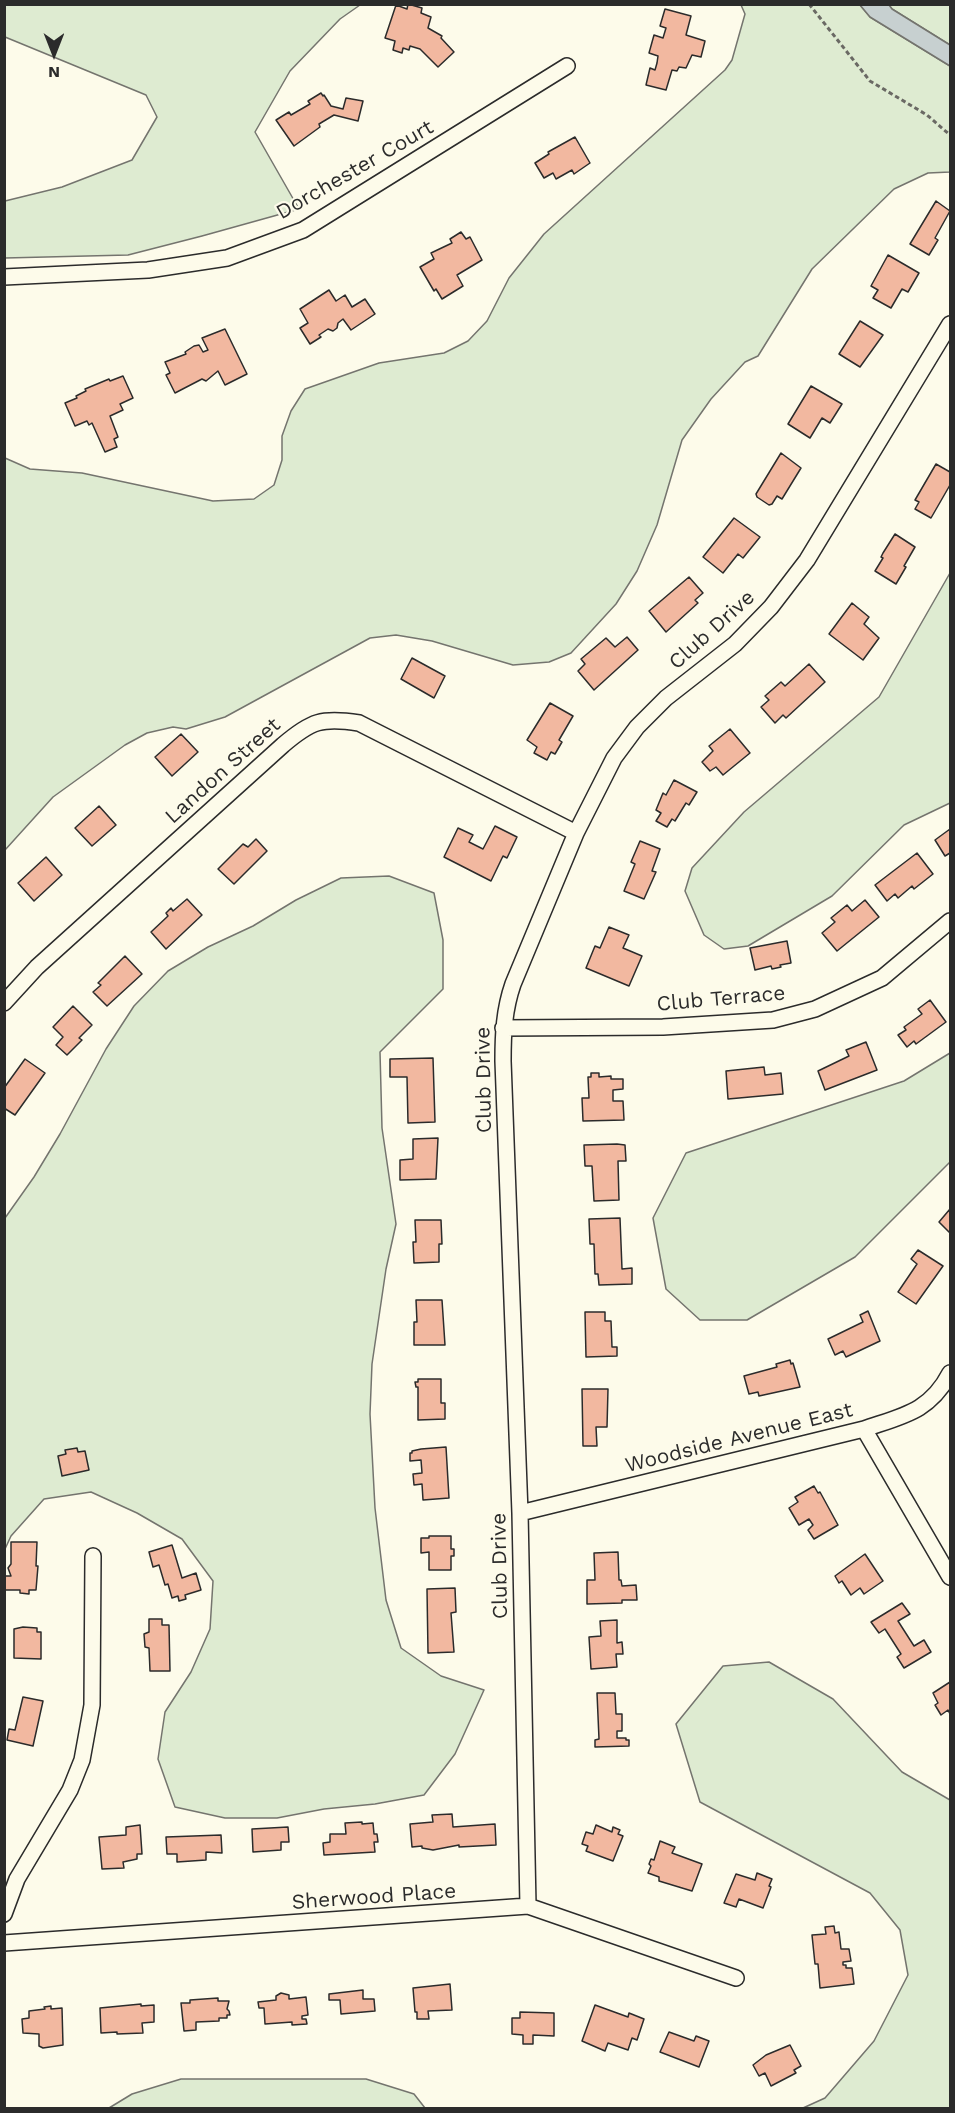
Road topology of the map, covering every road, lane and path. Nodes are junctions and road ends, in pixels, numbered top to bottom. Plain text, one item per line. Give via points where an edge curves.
1 (809, 4) edge
2 (567, 66) dead end
3 (951, 135) edge
4 (4, 277) edge
5 (951, 324) edge
6 (576, 833) junction
7 (951, 921) edge
8 (4, 1003) edge
9 (503, 1028) junction
10 (951, 1373) edge
11 (864, 1429) junction
12 (520, 1513) junction
13 (93, 1556) dead end
14 (951, 1577) edge
15 (528, 1906) junction
16 (4, 1914) edge
17 (4, 1943) edge
18 (736, 1978) dead end

1 - 3 path via 870,81 927,115
2 - 4 street, Dorchester Court via 303,230 227,258 148,270
5 - 6 street, Club Drive via 807,560 771,607 735,644 666,698 637,727 614,758
6 - 8 street, Landon Street via 358,723 324,720 307,726 283,745 37,967
6 - 9 street, Club Drive via 513,984
7 - 9 street, Club Terrace via 882,978 815,1009 773,1020 663,1027
9 - 12 street, Club Drive
10 - 11 street, Woodside Avenue East via 942,1390 913,1413
11 - 12 street, Woodside Avenue East
11 - 14 street
12 - 15 street, Club Drive
13 - 16 street via 92,1705 82,1760 70,1791 17,1879
15 - 17 street, Sherwood Place
15 - 18 street, Sherwood Place

